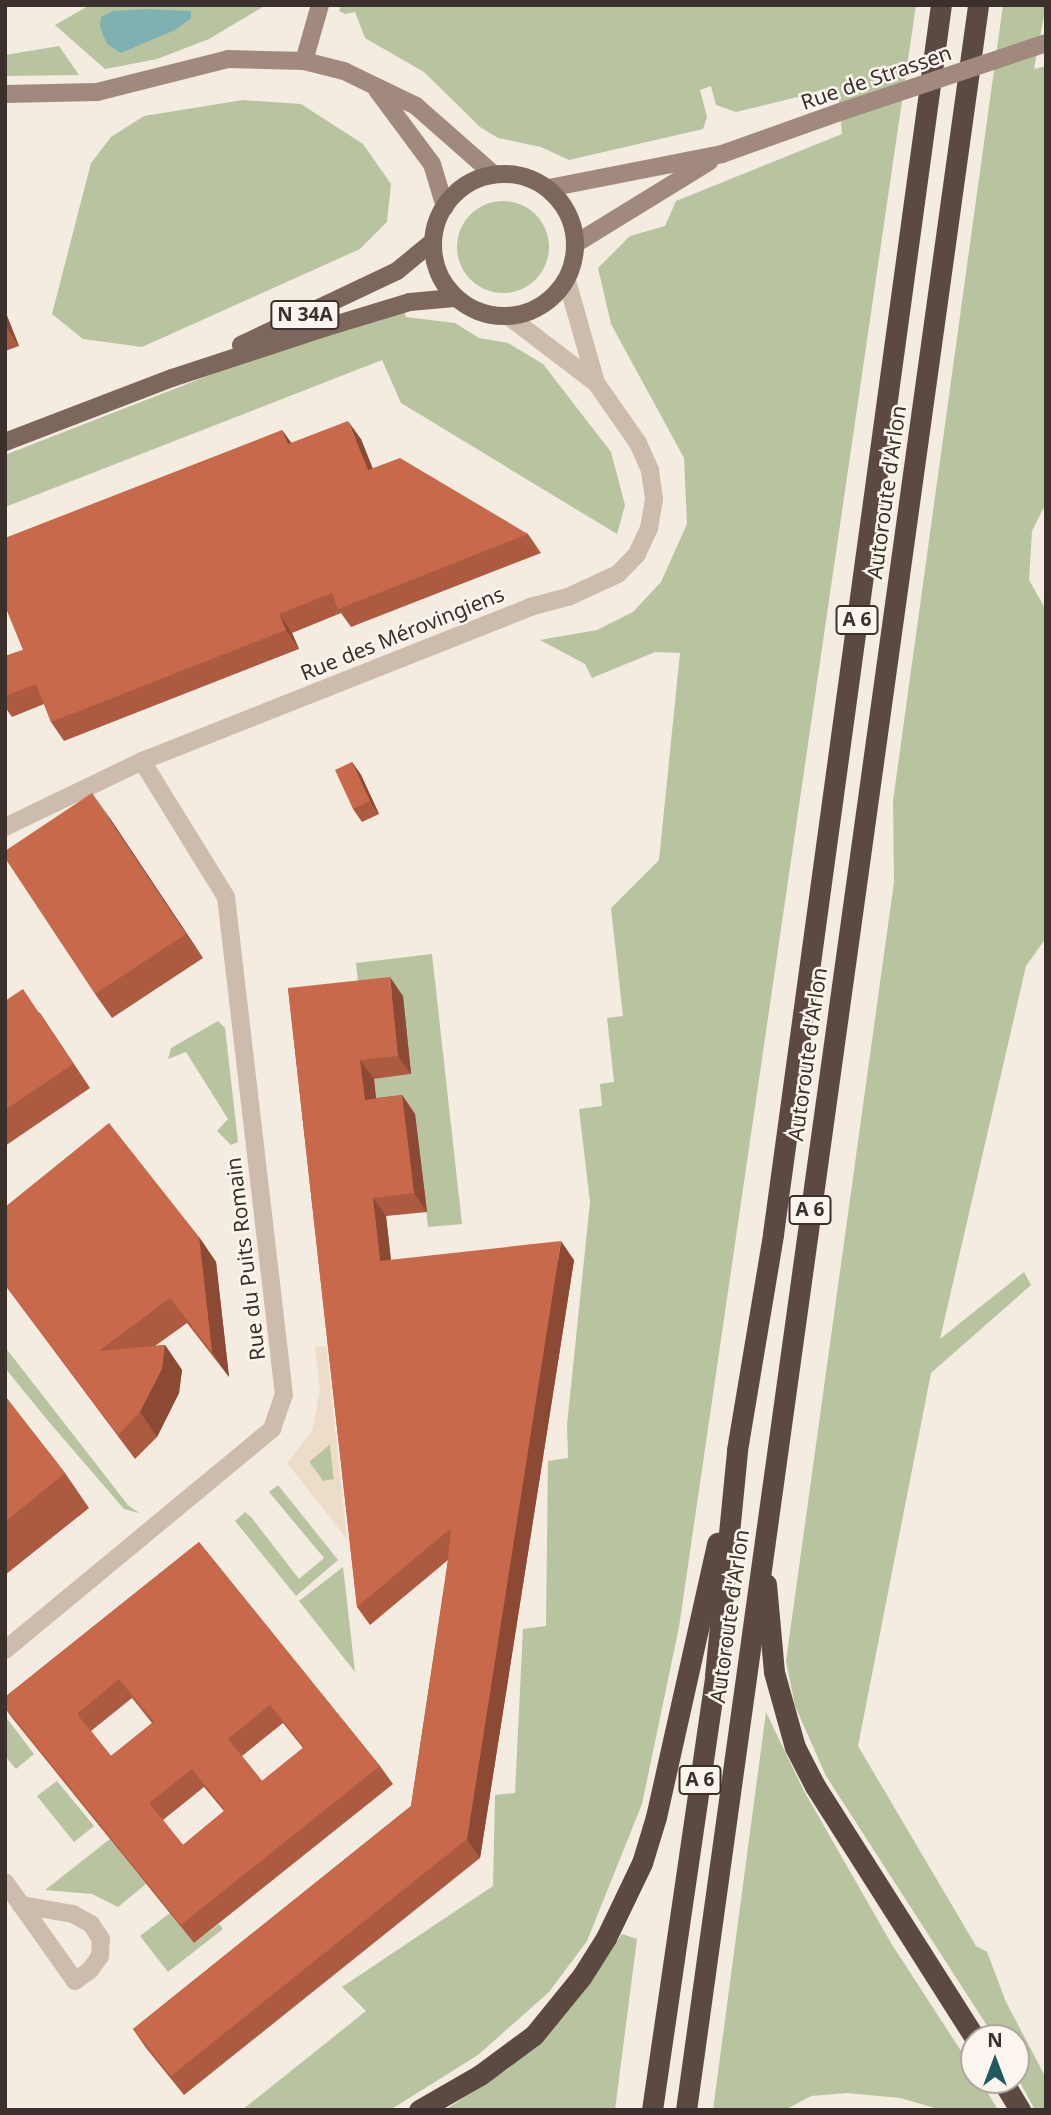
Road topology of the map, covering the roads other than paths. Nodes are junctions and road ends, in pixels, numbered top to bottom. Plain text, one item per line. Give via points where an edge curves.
1 (320, 5) edge
2 (941, 5) edge
3 (978, 5) edge
4 (1046, 43) edge
5 (304, 61) junction
6 (375, 87) junction
7 (5, 94) edge
8 (722, 154) junction
9 (493, 174) junction
10 (549, 188) junction
11 (444, 206) junction
12 (432, 242) junction
13 (575, 244) junction
14 (567, 281) junction
15 (454, 298) junction
16 (508, 316) junction
17 (172, 378) junction
18 (596, 383) junction
19 (5, 442) edge
20 (142, 761) junction
21 (5, 827) edge
22 (737, 1450) junction
23 (762, 1559) junction
24 (5, 1650) edge
25 (5, 1882) edge
26 (21, 1905) junction
27 (966, 2024) edge
28 (1010, 2094) edge
29 (419, 2110) edge
30 (652, 2110) edge
31 (686, 2110) edge
32 (1020, 2110) edge

1 - 5 main road
2 - 22 highway, Autoroute d'Arlon / A 6 via 773,1234
3 - 23 highway, Autoroute d'Arlon / A 6
4 - 8 main road, Rue de Strassen, bridge
5 - 6 main road via 344,71
5 - 7 main road via 228,59 97,92
6 - 9 main road via 416,106
6 - 11 main road via 432,163
8 - 10 main road, Rue de Strassen
8 - 13 main road, Rue de Strassen
9 - 10 main road via 516,174
9 - 11 main road via 458,191
10 - 13 main road via 572,224
11 - 12 main road
12 - 15 main road via 435,263
12 - 17 main road, N 34A via 397,271
13 - 14 main road
14 - 16 main road via 543,306
14 - 18 street, Rue des Mérovingiens
15 - 16 main road via 488,315
15 - 17 main road, N 34A via 410,302
16 - 18 street, Rue des Mérovingiens
17 - 19 main road, N 34A
18 - 20 street, Rue des Mérovingiens via 638,443 650,470 654,499 649,528 637,554 618,574
20 - 21 street, Rue des Mérovingiens
20 - 24 street, Rue du Puits Romain via 226,897 284,1395 272,1429
22 - 29 highway, A 6 via 656,1817 625,1900 582,1976 534,2035 480,2075
22 - 30 highway, Autoroute d'Arlon / A 6 via 715,1676
23 - 27 highway, A 6 via 774,1672 795,1748
23 - 31 highway, Autoroute d'Arlon / A 6
25 - 26 street
26 - 26 street via 75,1981 90,1970 100,1956 102,1939 91,1924 73,1914
28 - 32 highway

